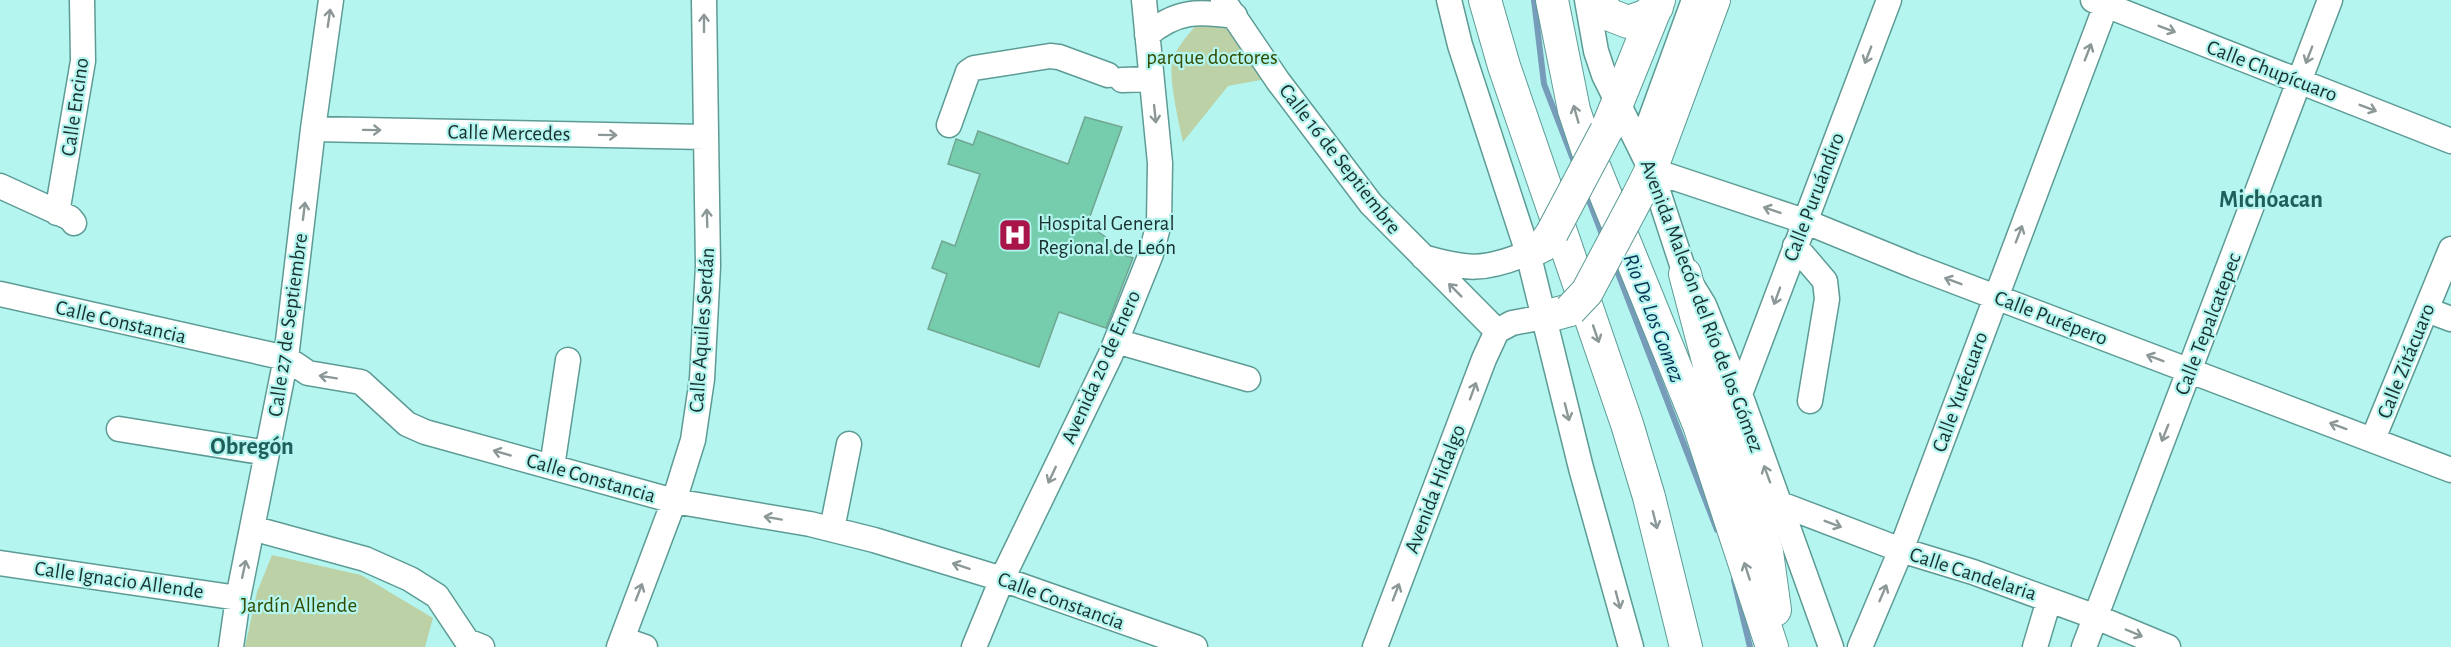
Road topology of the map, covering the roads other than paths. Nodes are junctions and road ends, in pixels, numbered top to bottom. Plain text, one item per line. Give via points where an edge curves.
1 (82, 0) edge
2 (331, 0) edge
3 (704, 0) edge
4 (1143, 0) edge
5 (1449, 0) edge
6 (1463, 0) edge
7 (1485, 0) edge
8 (1552, 0) edge
9 (1587, 0) edge
10 (1596, 0) edge
11 (1694, 0) edge
12 (1714, 0) edge
13 (1889, 0) edge
14 (2330, 0) edge
15 (1661, 2) edge
16 (2102, 2) edge
17 (1229, 8) edge
18 (1146, 35) junction
19 (1151, 79) junction
20 (2299, 81) junction
21 (1615, 117) junction
22 (949, 125) dead end
23 (313, 129) junction
24 (705, 137) junction
25 (2451, 141) edge
26 (1643, 171) junction
27 (0, 186) edge
28 (1804, 221) junction
29 (1554, 224) junction
30 (1795, 246) junction
31 (2451, 249) edge
32 (1528, 253) junction
33 (1422, 257) junction
34 (1685, 273) junction
35 (0, 294) edge
36 (1995, 297) junction
37 (2427, 310) junction
38 (1557, 314) junction
39 (2451, 319) edge
40 (1497, 332) junction
41 (1116, 341) junction
42 (286, 358) junction
43 (568, 360) dead end
44 (2190, 371) junction
45 (1248, 379) dead end
46 (1740, 393) junction
47 (1810, 401) dead end
48 (119, 429) dead end
49 (2373, 439) junction
50 (849, 444) dead end
51 (267, 453) junction
52 (552, 467) junction
53 (2451, 470) edge
54 (674, 501) junction
55 (1778, 503) junction
56 (252, 528) junction
57 (832, 529) junction
58 (1901, 550) junction
59 (0, 563) edge
60 (1002, 579) junction
61 (238, 598) junction
62 (2049, 600) junction
63 (2096, 617) junction
64 (620, 643) edge
65 (231, 647) edge
66 (482, 647) edge
67 (645, 647) edge
68 (974, 647) edge
69 (1195, 647) edge
70 (1375, 647) edge
71 (1631, 647) edge
72 (1686, 647) edge
73 (1772, 647) edge
74 (1778, 647) edge
75 (1831, 647) edge
76 (1860, 647) edge
77 (2035, 647) edge
78 (2084, 647) edge
79 (2168, 647) edge

1 - 27 street, Calle Encino via 82,61 66,218
23 -> 2 street, Calle 27 de Septiembre
24 -> 3 street, Calle Aquiles Serdán
4 - 18 street, Avenida 20 de Enero
5 - 32 street
6 - 29 main road via 1520,153
7 - 29 main road
73 -> 8 main road via 1699,426 1574,111
9 - 21 street, Avenida Malecón del Río de los Gómez via 1596,51
10 - 15 main road via 1610,15 1628,22 1645,16
11 - 26 street
12 - 26 main road
13 -> 28 street, Calle Puruándiro
14 -> 20 street, Calle Tepalcatepec
15 - 21 main road
16 -> 20 street, Calle Chupícuaro
36 -> 16 street, Calle Yurécuaro
17 - 18 street via 1185,14
17 - 33 street, Calle 16 de Septiembre via 1278,81 1371,204
18 - 19 street, Avenida 20 de Enero
19 - 22 street via 1115,77 1050,56 974,68 968,72
19 -> 41 street, Avenida 20 de Enero via 1160,163 1159,224
20 -> 25 street, Calle Chupícuaro
20 - 44 street, Calle Tepalcatepec
21 - 26 street, Avenida Malecón del Río de los Gómez
21 - 29 main road, bridge
23 -> 24 street, Calle Mercedes
42 -> 23 street, Calle 27 de Septiembre
54 -> 24 street, Calle Aquiles Serdán via 693,440 702,379 708,266
28 -> 26 street, Calle Purépero
26 - 34 street, Avenida Malecón del Río de los Gómez
26 - 38 main road, bridge via 1587,292
28 - 30 street, Calle Puruándiro
36 -> 28 street, Calle Purépero
29 - 32 main road via 1547,242
29 -> 72 main road via 1627,424
30 -> 46 street, Calle Puruándiro
30 - 47 street via 1825,281 1827,300
31 - 37 street, Calle Zitácuaro
32 - 33 street via 1484,267 1460,267
32 - 38 street
40 -> 33 street, Calle 16 de Septiembre
34 - 46 street, Avenida Malecón del Río de los Gómez via 1707,313
34 - 74 main road via 1767,552
35 - 42 street, Calle Constancia
44 -> 36 street, Calle Purépero
36 - 58 street, Calle Yurécuaro
37 - 39 street
37 - 49 street, Calle Zitácuaro
38 - 40 street via 1512,323
38 -> 71 street via 1581,468
70 -> 40 street, Avenida Hidalgo
41 - 45 street
41 -> 60 street, Avenida 20 de Enero
42 - 51 street, Calle 27 de Septiembre
52 -> 42 street, Calle Constancia via 425,432 407,424 362,382 308,373
43 - 52 street
49 -> 44 street, Calle Purépero
44 -> 63 street, Calle Tepalcatepec
55 -> 46 street, Avenida Malecón del Río de los Gómez
48 - 51 street
49 - 53 street, Calle Purépero
50 - 57 street
51 - 56 street, Calle 27 de Septiembre
52 - 54 street, Calle Constancia
57 -> 54 street, Calle Constancia
64 -> 54 street, Calle Aquiles Serdán
55 -> 58 street, Calle Candelaria
55 - 75 street, Avenida Malecón del Río de los Gómez
61 -> 56 street, Calle 27 de Septiembre
56 - 66 street via 365,559 410,579 437,596 467,641
60 -> 57 street, Calle Constancia
58 - 62 street, Calle Candelaria
76 -> 58 street, Calle Yurécuaro
59 - 61 street, Calle Ignacio Allende
60 - 68 street, Avenida 20 de Enero
60 - 69 street, Calle Constancia
61 - 65 street, Calle 27 de Septiembre
62 - 63 street, Calle Candelaria
62 - 77 street
63 - 78 street, Calle Tepalcatepec
63 -> 79 street, Calle Candelaria
64 - 67 street

